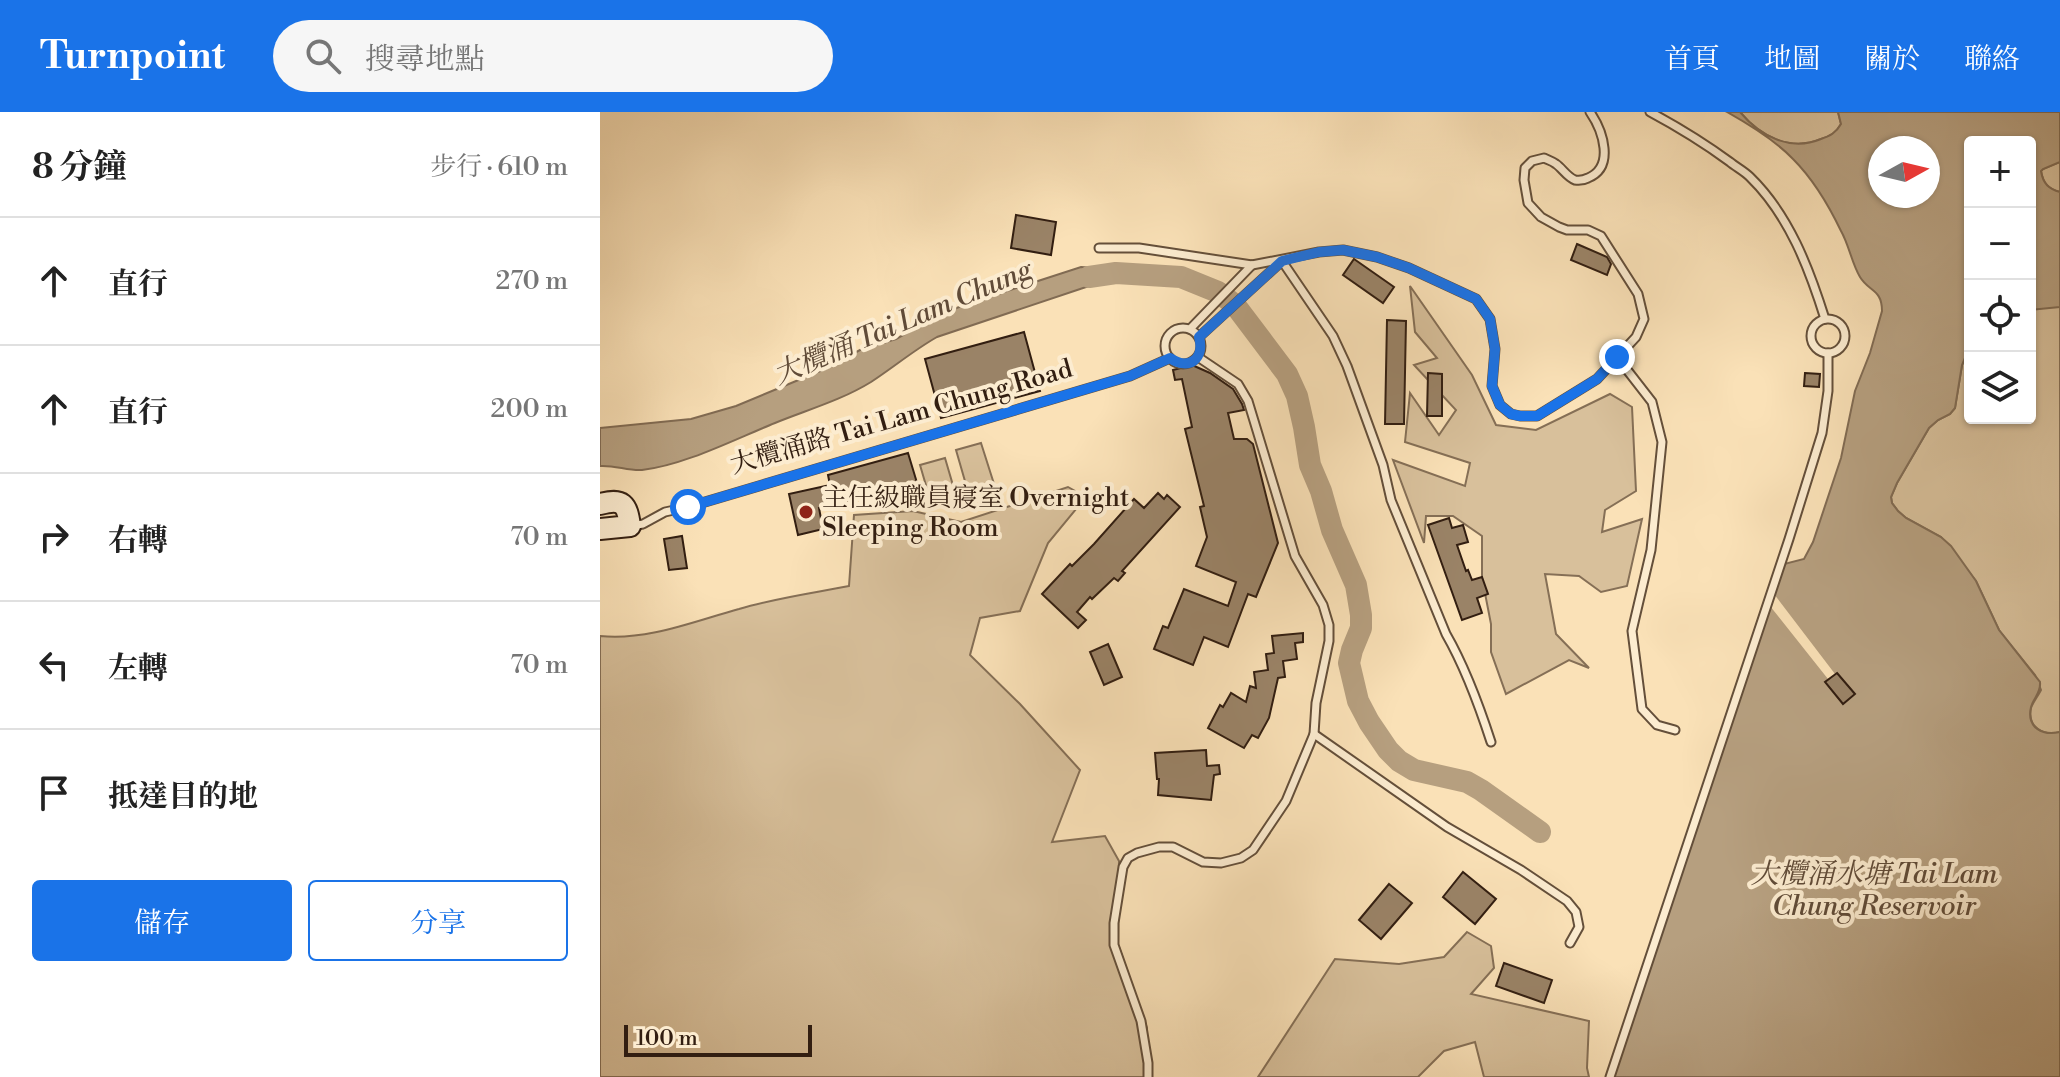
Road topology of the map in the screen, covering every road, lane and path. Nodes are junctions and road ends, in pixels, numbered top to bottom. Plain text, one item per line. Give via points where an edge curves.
1 (1590, 112) edge
2 (1650, 112) edge
3 (1099, 248) dead end
4 (1282, 261) junction
5 (1252, 265) junction
6 (1825, 319) junction
7 (1190, 329) junction
8 (1199, 337) junction
9 (1828, 353) junction
10 (1198, 357) junction
11 (1617, 357) junction
12 (1170, 358) junction
13 (685, 496) dead end
14 (600, 504) edge
15 (688, 507) junction
16 (630, 526) junction
17 (600, 529) edge
18 (1675, 730) dead end
19 (1314, 734) junction
20 (1491, 742) dead end
21 (1570, 943) dead end
22 (1148, 1077) edge
23 (1610, 1077) edge

1 - 11 lane via 1601,131 1604,157 1597,173 1576,180 1544,158 1525,168 1524,180 1528,203 1541,217 1567,230 1601,236 1638,294 1644,319
2 - 6 lane via 1703,141 1749,176 1798,246
3 - 5 lane via 1139,248
4 - 5 lane
4 - 8 lane
4 - 11 lane via 1343,250 1398,264 1476,299 1490,319 1495,349 1492,386 1500,405 1511,414 1537,416 1597,379
4 - 20 lane via 1347,366 1391,500
5 - 7 lane
6 - 9 lane via 1812,329 1811,340 1817,350
6 - 9 lane via 1841,324 1845,335 1842,346
7 - 8 lane
7 - 12 lane via 1169,336 1165,347
8 - 10 lane
9 - 23 lane via 1822,433
10 - 12 lane via 1184,364
10 - 19 lane via 1238,384 1248,401 1295,556 1323,605 1329,641
11 - 18 lane via 1652,402 1662,442 1651,550 1632,631 1642,709 1657,725
12 - 15 lane, 大欖涌路 Tai Lam Chung Road via 1130,376
13 - 15 lane
14 - 16 street via 621,502
15 - 16 lane, 大欖涌路 Tai Lam Chung Road
16 - 17 street, 大欖涌路 Tai Lam Chung Road
19 - 21 lane via 1447,827 1567,901 1579,927
19 - 22 lane via 1286,801 1253,850 1221,863 1159,847 1128,858 1123,867 1114,945 1141,1021

